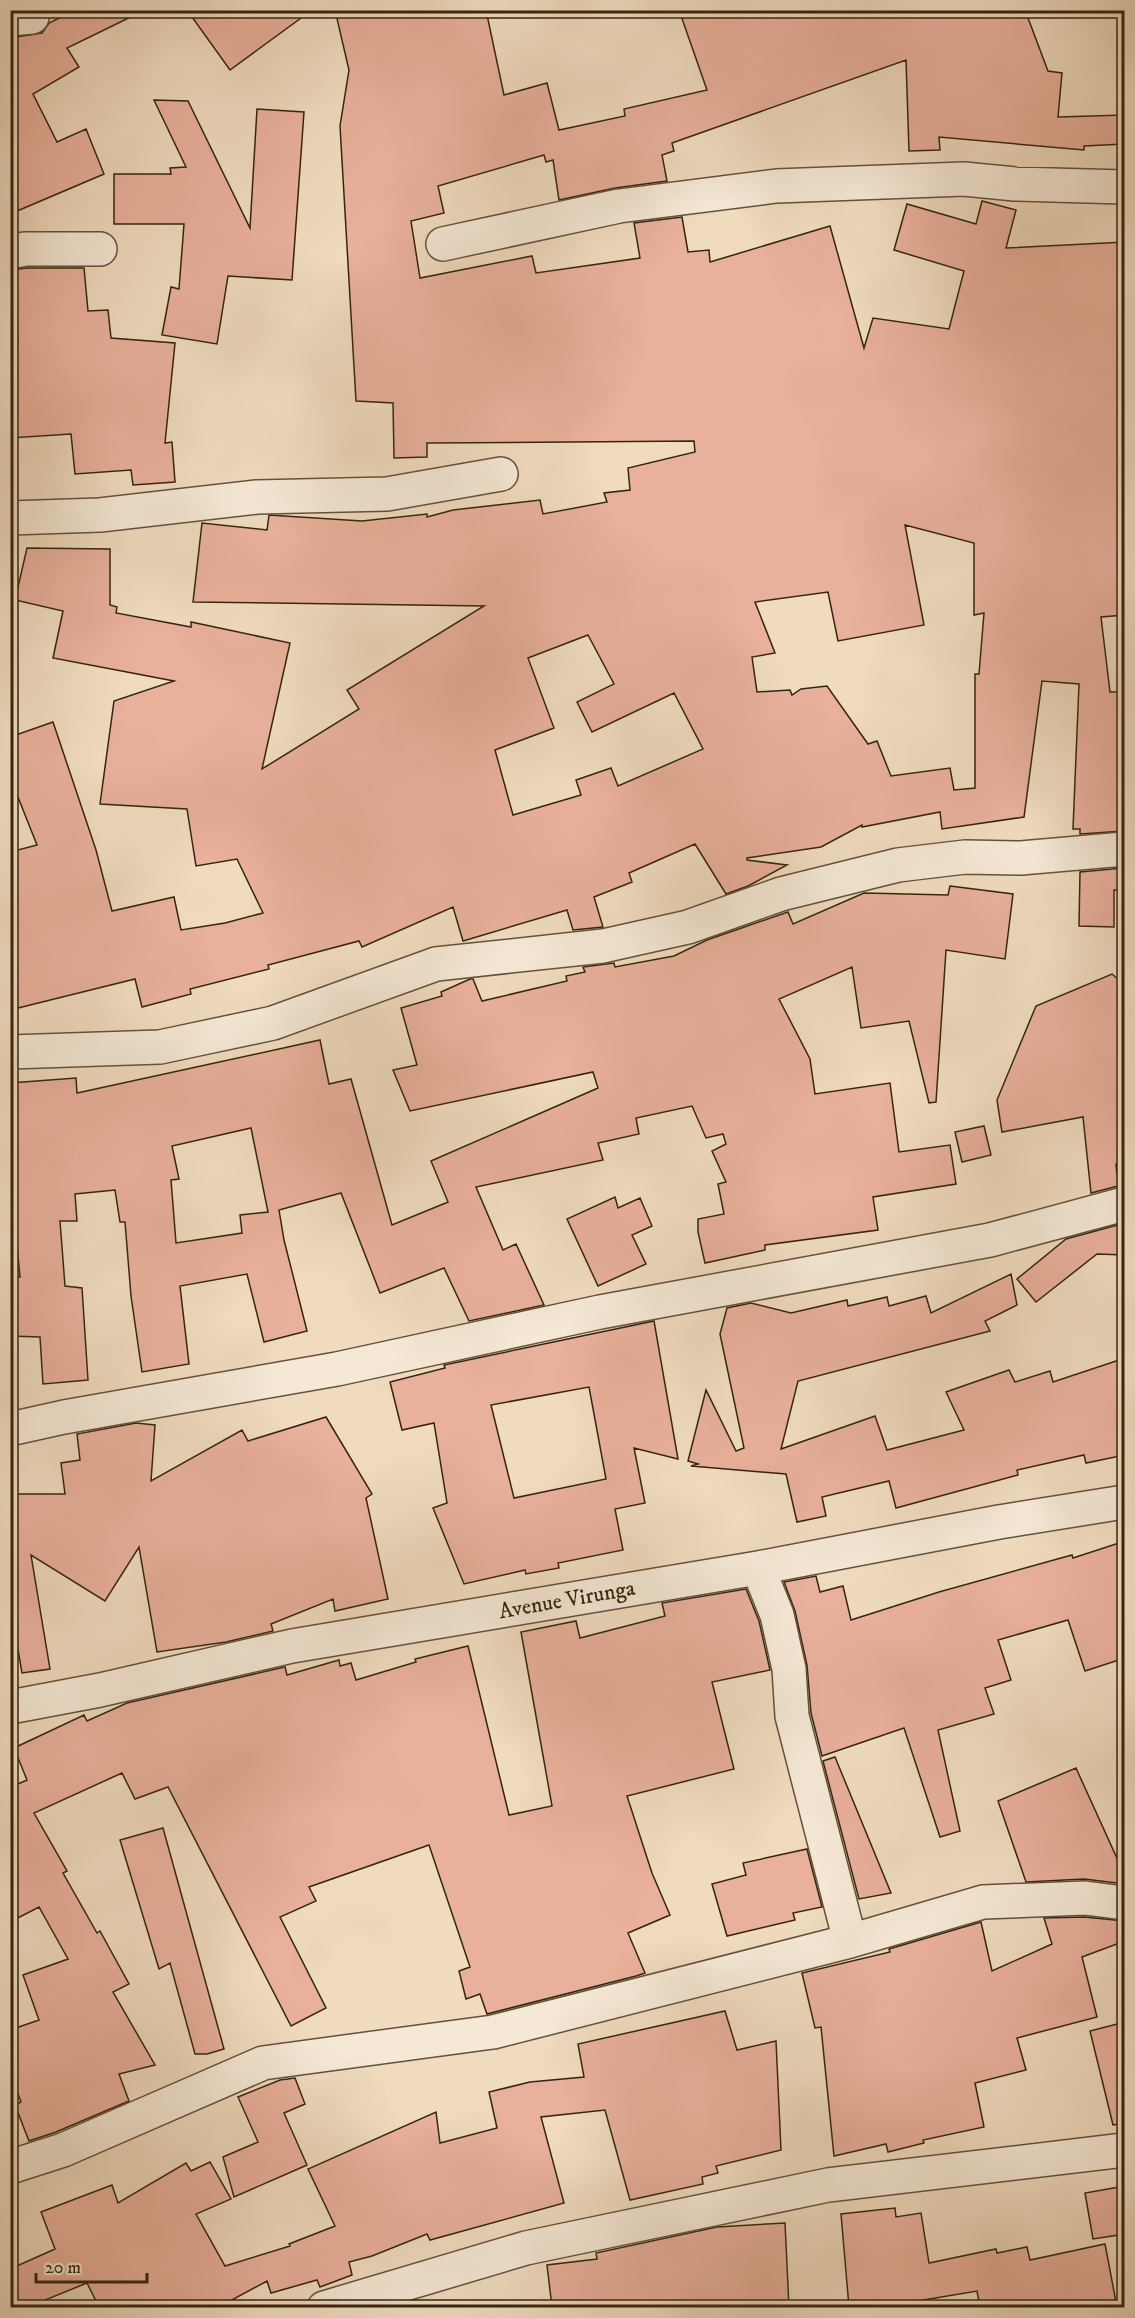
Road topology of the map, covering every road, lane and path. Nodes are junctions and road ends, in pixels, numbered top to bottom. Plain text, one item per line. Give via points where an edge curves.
1 (1125, 187) edge
2 (443, 244) dead end
3 (100, 249) dead end
4 (10, 252) edge
5 (501, 474) dead end
6 (10, 518) edge
7 (1125, 849) edge
8 (10, 1052) edge
9 (1125, 1204) edge
10 (10, 1429) edge
11 (1125, 1502) edge
12 (759, 1568) junction
13 (10, 1707) edge
14 (1125, 1903) edge
15 (850, 1941) junction
16 (1125, 2150) edge
17 (10, 2167) edge
18 (324, 2307) edge

1 - 2 street via 964,179 776,186 619,206
3 - 4 street
5 - 6 street via 387,494 257,497 100,514
7 - 8 street via 1021,858 965,857 898,865 781,894 688,927 613,944 436,964 261,1026 159,1047
9 - 10 street via 990,1240 600,1312 338,1369
11 - 12 street, Avenue Virunga
12 - 13 street, Avenue Virunga via 292,1646
12 - 15 street via 777,1615 789,1669 792,1716
14 - 15 street via 1085,1898 983,1902
15 - 17 street via 493,2032 263,2063 63,2150
16 - 18 street via 828,2185 526,2248

